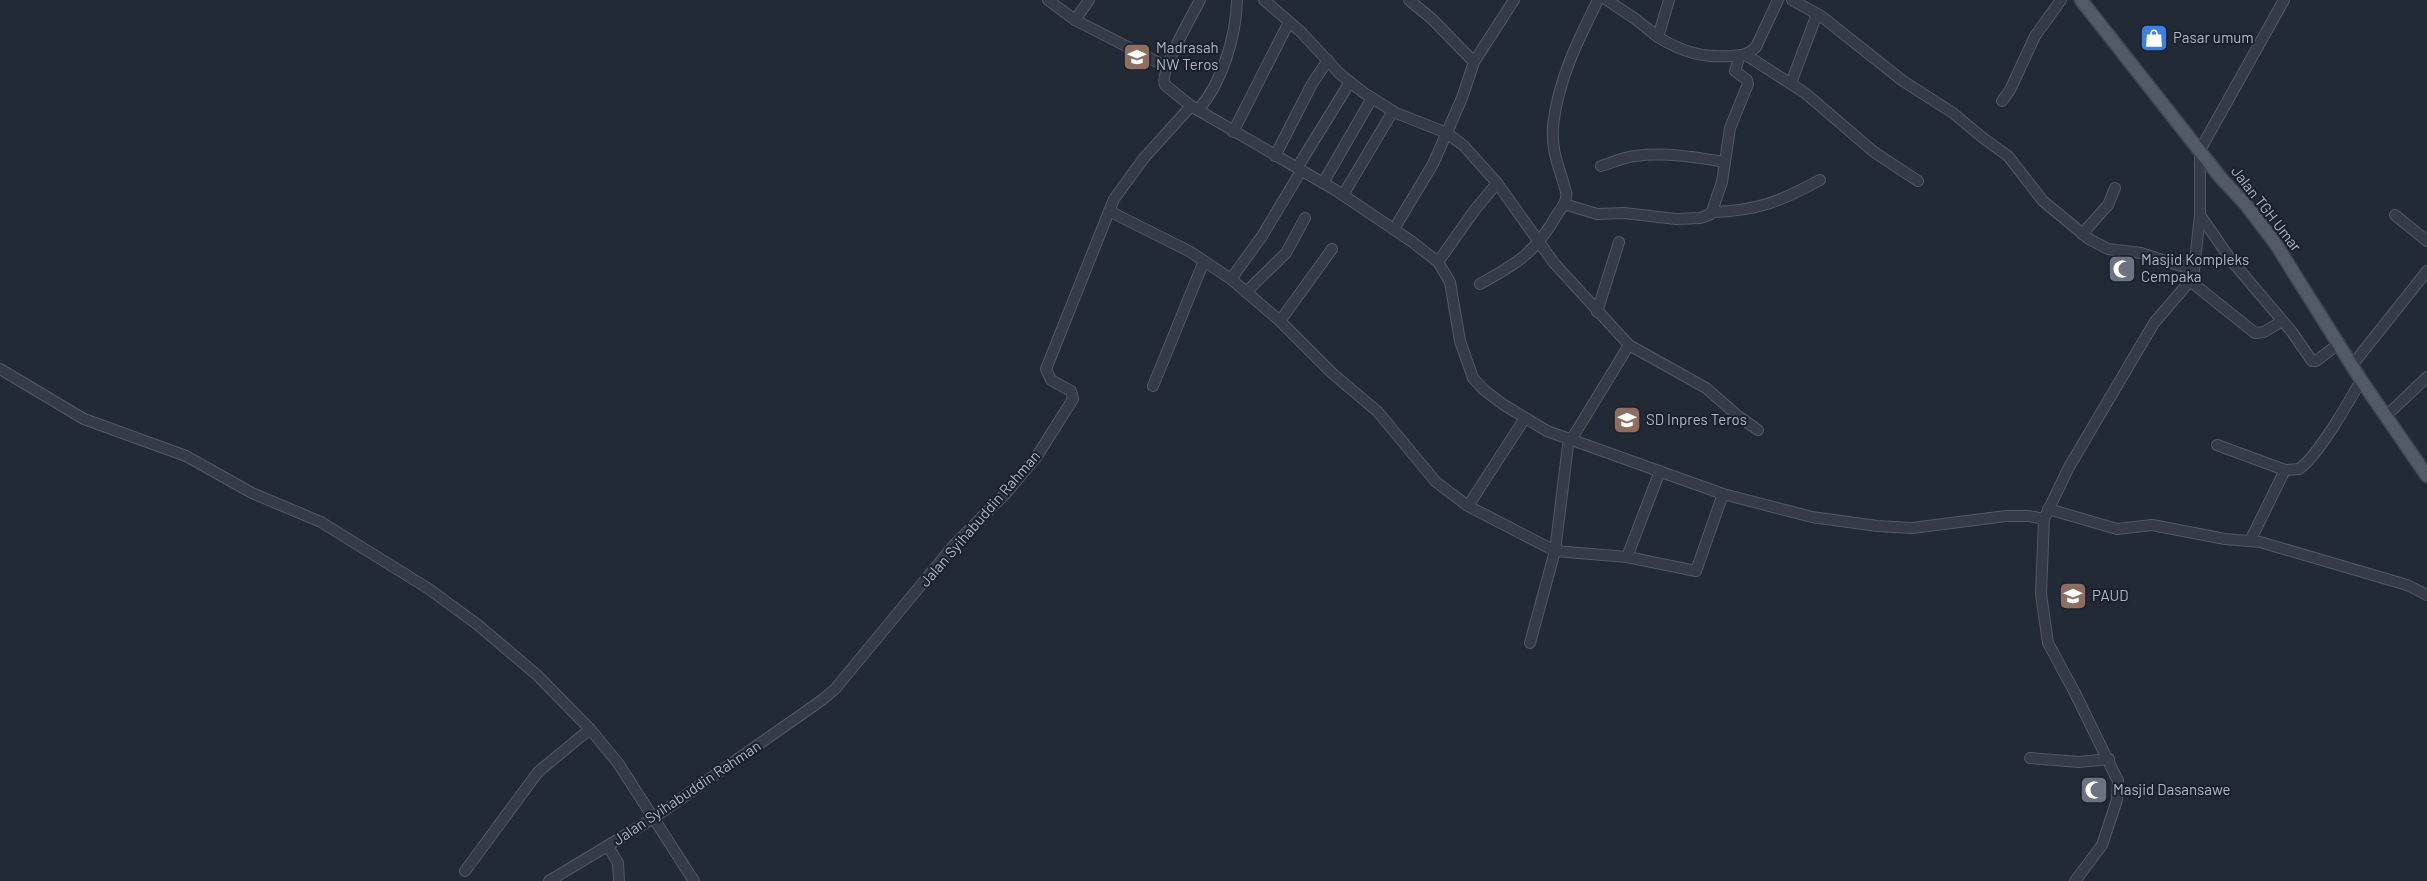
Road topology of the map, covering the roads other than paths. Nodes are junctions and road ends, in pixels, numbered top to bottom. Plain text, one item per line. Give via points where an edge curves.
1 (1048, 0) edge
2 (1089, 0) edge
3 (1200, 0) edge
4 (1237, 0) edge
5 (1264, 0) edge
6 (1409, 0) edge
7 (1514, 0) edge
8 (1598, 0) edge
9 (1607, 0) edge
10 (1669, 0) edge
11 (1778, 0) edge
12 (1792, 0) edge
13 (2061, 0) edge
14 (2081, 0) edge
15 (2284, 0) edge
16 (1420, 4) edge
17 (1817, 14) junction
18 (1075, 20) junction
19 (1289, 22) junction
20 (1658, 37) junction
21 (1743, 55) junction
22 (1328, 60) junction
23 (1474, 62) junction
24 (1167, 67) junction
25 (1350, 82) junction
26 (1791, 83) junction
27 (1372, 98) junction
28 (2002, 101) dead end
29 (1195, 108) junction
30 (1392, 111) junction
31 (1233, 132) junction
32 (1447, 133) junction
33 (2200, 150) junction
34 (1275, 156) junction
35 (1725, 162) junction
36 (1601, 166) dead end
37 (1299, 169) junction
38 (1820, 180) dead end
39 (1918, 181) dead end
40 (1323, 183) junction
41 (1497, 183) junction
42 (2115, 188) dead end
43 (1343, 195) junction
44 (1564, 204) junction
45 (1109, 211) junction
46 (1712, 212) junction
47 (2395, 215) dead end
48 (2200, 216) junction
49 (1305, 218) dead end
50 (1394, 229) junction
51 (2082, 234) junction
52 (2427, 241) edge
53 (1619, 242) dead end
54 (1539, 244) junction
55 (1332, 249) dead end
56 (1204, 261) junction
57 (1438, 262) junction
58 (2194, 270) junction
59 (2427, 271) edge
60 (1231, 279) junction
61 (2190, 281) junction
62 (1480, 284) dead end
63 (1246, 292) junction
64 (1597, 312) junction
65 (1280, 321) junction
66 (2282, 321) junction
67 (2340, 344) junction
68 (1628, 345) junction
69 (2353, 364) junction
70 (0, 369) edge
71 (2427, 377) edge
72 (2361, 380) junction
73 (1153, 386) dead end
74 (2386, 416) junction
75 (1525, 418) junction
76 (1758, 430) dead end
77 (1570, 440) junction
78 (2217, 445) dead end
79 (1660, 470) junction
80 (2285, 470) junction
81 (2427, 476) edge
82 (1723, 494) junction
83 (1468, 506) junction
84 (2046, 514) junction
85 (2250, 541) junction
86 (1555, 551) junction
87 (1627, 556) junction
88 (2427, 595) edge
89 (1530, 643) dead end
90 (590, 729) junction
91 (2030, 758) dead end
92 (2109, 759) junction
93 (652, 819) junction
94 (608, 846) junction
95 (465, 871) dead end
96 (549, 881) edge
97 (619, 881) edge
98 (694, 881) edge
99 (2074, 881) edge

1 - 18 street
2 - 18 street
3 - 24 street
4 - 29 street, Jalan Syihabuddin Rahman via 1218,80 1211,95
5 - 19 street
6 - 16 street
7 - 23 street
8 - 44 street via 1567,66 1555,115 1553,148 1566,192
9 - 20 street
10 - 20 street
11 - 21 street via 1756,47
12 - 17 street
13 - 28 street via 2035,36
14 - 33 main road, Jalan TGH Umar
15 - 33 street
16 - 23 street
17 - 26 street
17 - 51 street via 2008,156 2043,201
18 - 24 street
19 - 22 street
19 - 31 street
20 - 21 street via 1675,48 1699,56
21 - 26 street
21 - 35 street via 1735,71 1748,84 1730,128
22 - 25 street
22 - 34 street
23 - 32 street
24 - 29 street via 1163,83
25 - 27 street
25 - 37 street
26 - 39 street via 1874,152
27 - 30 street
27 - 40 street
29 - 31 street
29 - 45 street, Jalan Syihabuddin Rahman via 1144,158 1121,188
30 - 32 street
30 - 43 street
31 - 34 street
32 - 41 street via 1480,162
32 - 50 street via 1433,164
33 - 48 street
33 - 67 main road, Jalan TGH Umar via 2275,243
34 - 37 street
35 - 36 street via 1686,155 1643,155
35 - 46 street
37 - 40 street
37 - 60 street via 1262,236
38 - 46 street via 1761,207
40 - 43 street
41 - 54 street
41 - 57 street
42 - 51 street via 2108,205
43 - 50 street
44 - 46 street via 1597,214 1624,213 1676,219 1700,218
44 - 54 street
45 - 56 street
45 - 93 street, Jalan Syihabuddin Rahman via 1046,369 1051,380 1071,391 1073,399 1037,456 1008,492 954,545 835,689
47 - 52 street
48 - 58 street
48 - 66 street via 2231,260
49 - 63 street via 1286,253
50 - 57 street
51 - 58 street via 2102,247 2142,253
53 - 64 street
54 - 62 street via 1513,266
54 - 64 street
55 - 65 street
56 - 60 street
56 - 73 street
57 - 75 street via 1450,282 1460,341 1473,378 1484,390
58 - 61 street
59 - 69 street
60 - 63 street
61 - 66 street via 2255,333 2264,332
61 - 84 street via 2154,323 2068,467
63 - 65 street
64 - 68 street
65 - 83 street via 1332,373 1378,412 1436,482
66 - 67 street via 2314,361
67 - 69 main road, Jalan TGH Umar
68 - 76 street via 1701,384
68 - 77 street
69 - 72 main road, Jalan TGH Umar
70 - 90 street via 84,419 186,456 252,493 321,522 390,563 429,588 484,631 537,675
71 - 74 street
72 - 74 main road, Jalan TGH Umar
72 - 80 street via 2303,466
74 - 81 main road, Jalan TGH Umar
75 - 77 street
75 - 83 street
77 - 79 street
77 - 86 street
78 - 80 street
79 - 82 street
79 - 87 street
80 - 85 street
82 - 84 street via 1803,515 1877,526 1933,527 2012,515
82 - 87 street via 1696,571
83 - 86 street
84 - 85 street via 2117,529 2152,525
84 - 92 street via 2041,594 2048,643
85 - 88 street via 2276,545 2408,585
86 - 87 street
86 - 89 street
90 - 93 street via 618,763
90 - 95 street via 538,772
91 - 92 street via 2079,762
92 - 99 street via 2118,781 2117,800 2102,845
93 - 94 street, Jalan Syihabuddin Rahman
93 - 98 street
94 - 96 street, Jalan Syihabuddin Rahman
94 - 97 street via 618,863

